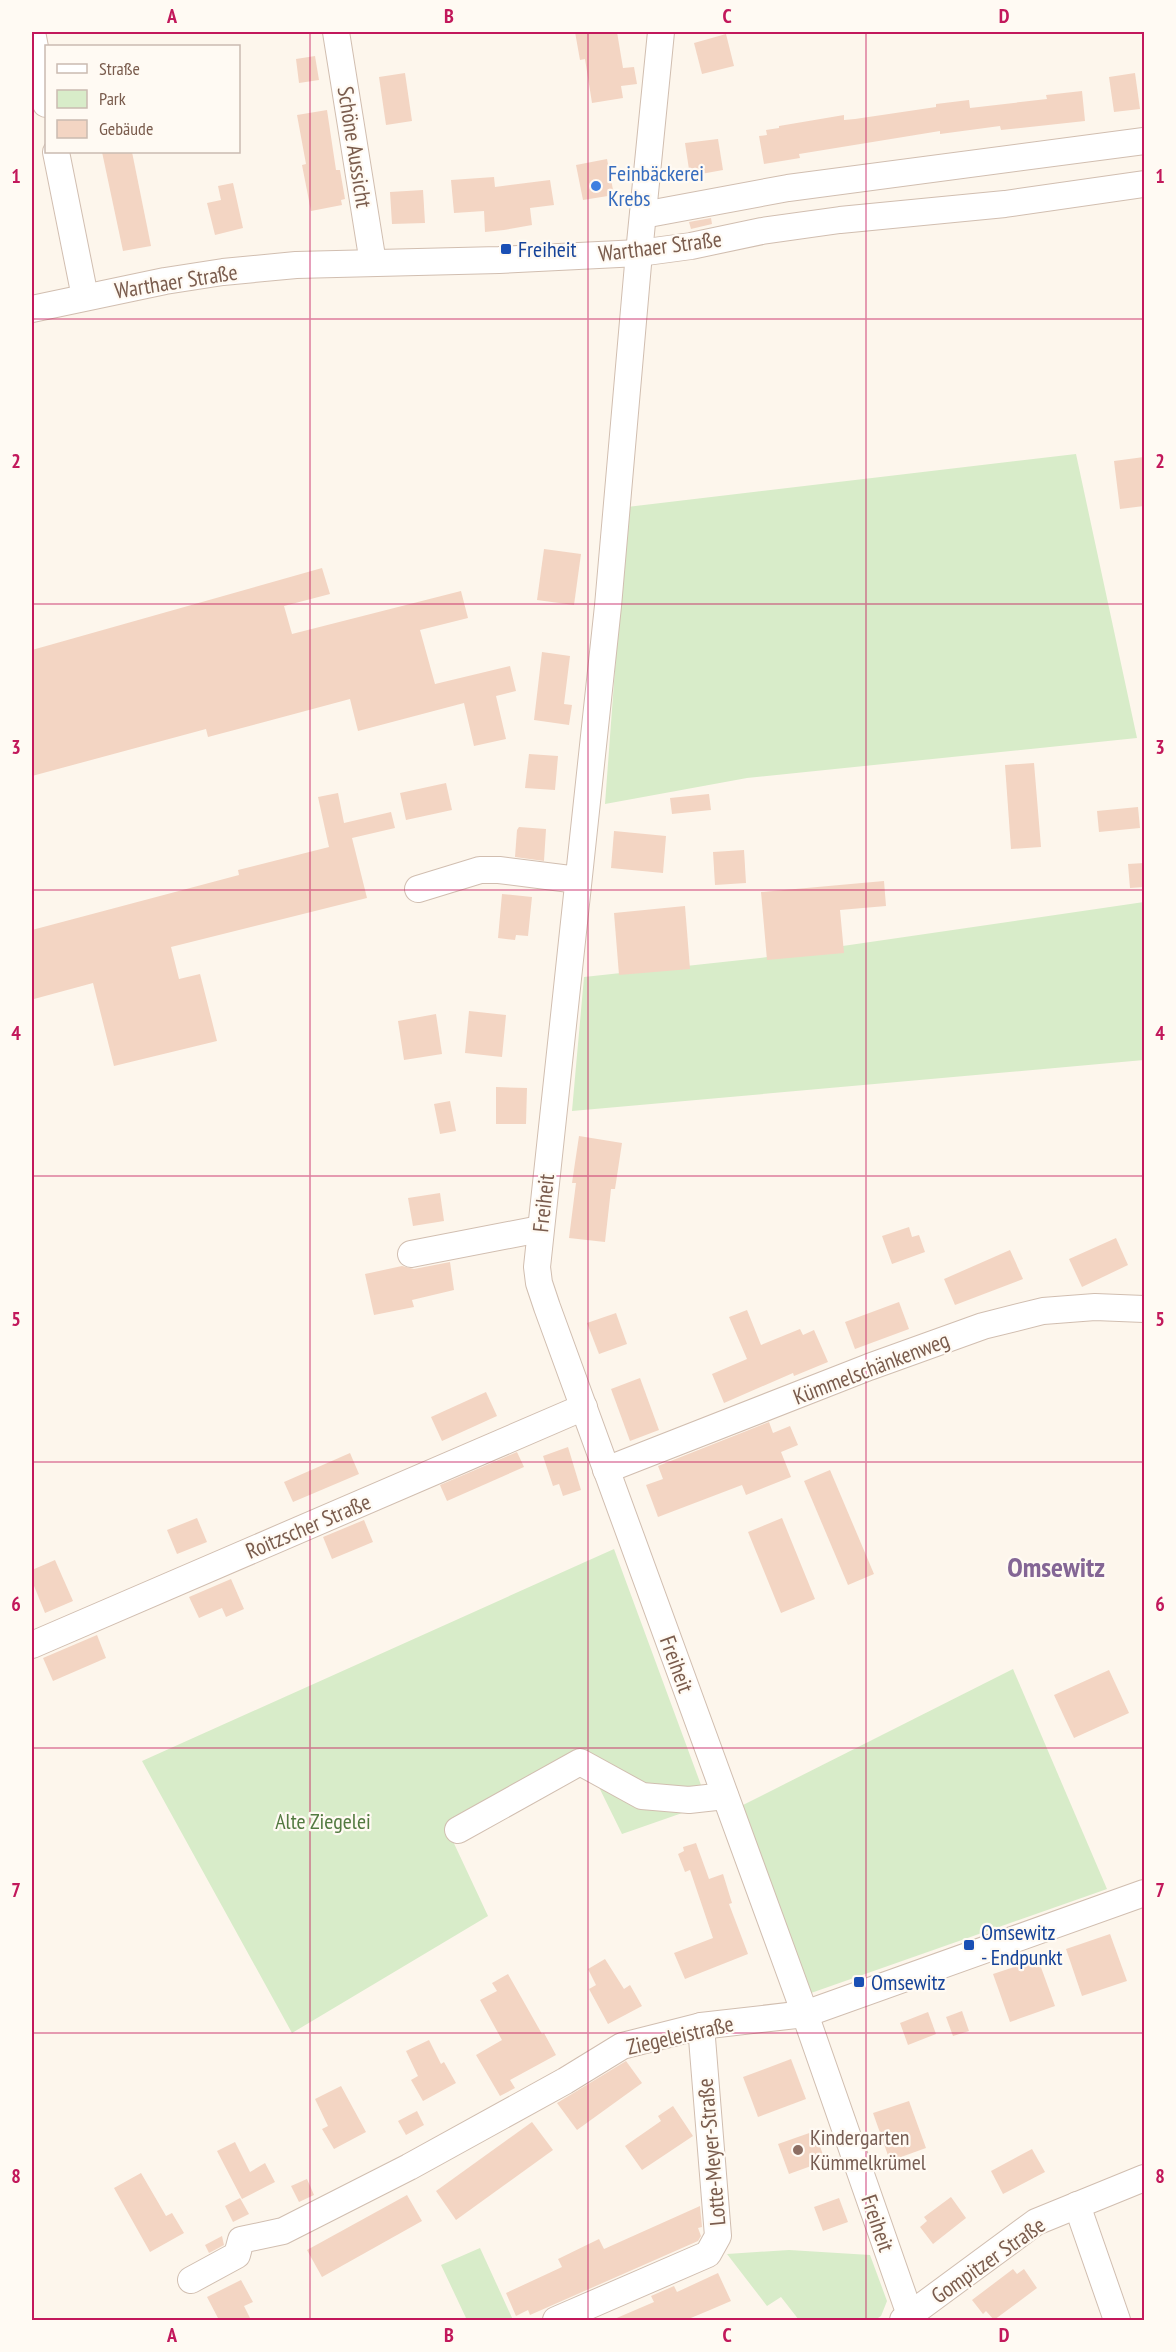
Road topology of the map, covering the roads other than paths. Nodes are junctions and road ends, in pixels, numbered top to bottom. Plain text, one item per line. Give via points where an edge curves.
1 (32, 32) edge
2 (336, 32) edge
3 (661, 32) edge
4 (45, 99) edge
5 (1144, 141) edge
6 (56, 153) edge
7 (1144, 184) edge
8 (643, 215) junction
9 (639, 253) junction
10 (373, 263) junction
11 (85, 297) junction
12 (32, 309) edge
13 (578, 880) junction
14 (418, 889) dead end
15 (540, 1229) junction
16 (411, 1254) dead end
17 (1144, 1309) edge
18 (584, 1407) junction
19 (606, 1470) junction
20 (32, 1645) edge
21 (725, 1796) junction
22 (458, 1830) dead end
23 (1144, 1893) edge
24 (805, 2014) junction
25 (701, 2026) junction
26 (1144, 2178) edge
27 (1077, 2205) junction
28 (191, 2280) dead end
29 (906, 2318) edge
30 (556, 2320) edge
31 (1117, 2320) edge

1 - 4 street
2 - 10 street, Schöne Aussicht
3 - 8 street, Freiheit
5 - 8 street, Warthaer Straße via 788,188
6 - 11 street
7 - 9 street, Warthaer Straße via 1005,204 840,220
8 - 9 street, Freiheit
9 - 10 street, Warthaer Straße
9 - 13 street, Freiheit via 608,606
10 - 11 street, Warthaer Straße via 223,272
11 - 12 street, Warthaer Straße
13 - 14 street via 480,870
13 - 15 street, Freiheit
15 - 16 street
15 - 18 street, Freiheit via 539,1283
17 - 19 street, Kümmelschänkenweg via 1043,1311 983,1326
18 - 19 street, Freiheit
18 - 20 street, Roitzscher Straße
19 - 21 street, Freiheit
21 - 22 street via 689,1800 642,1796 580,1762
21 - 24 street, Freiheit
23 - 24 street, Ziegeleistraße
24 - 25 street, Ziegeleistraße
24 - 29 street, Freiheit
25 - 28 street, Ziegeleistraße via 622,2046 409,2167 283,2231 241,2240 237,2255
25 - 30 street, Lotte-Meyer-Straße via 718,2236 708,2254
26 - 27 street, Gompitzer Straße
27 - 29 street, Gompitzer Straße via 1036,2222
27 - 31 street

